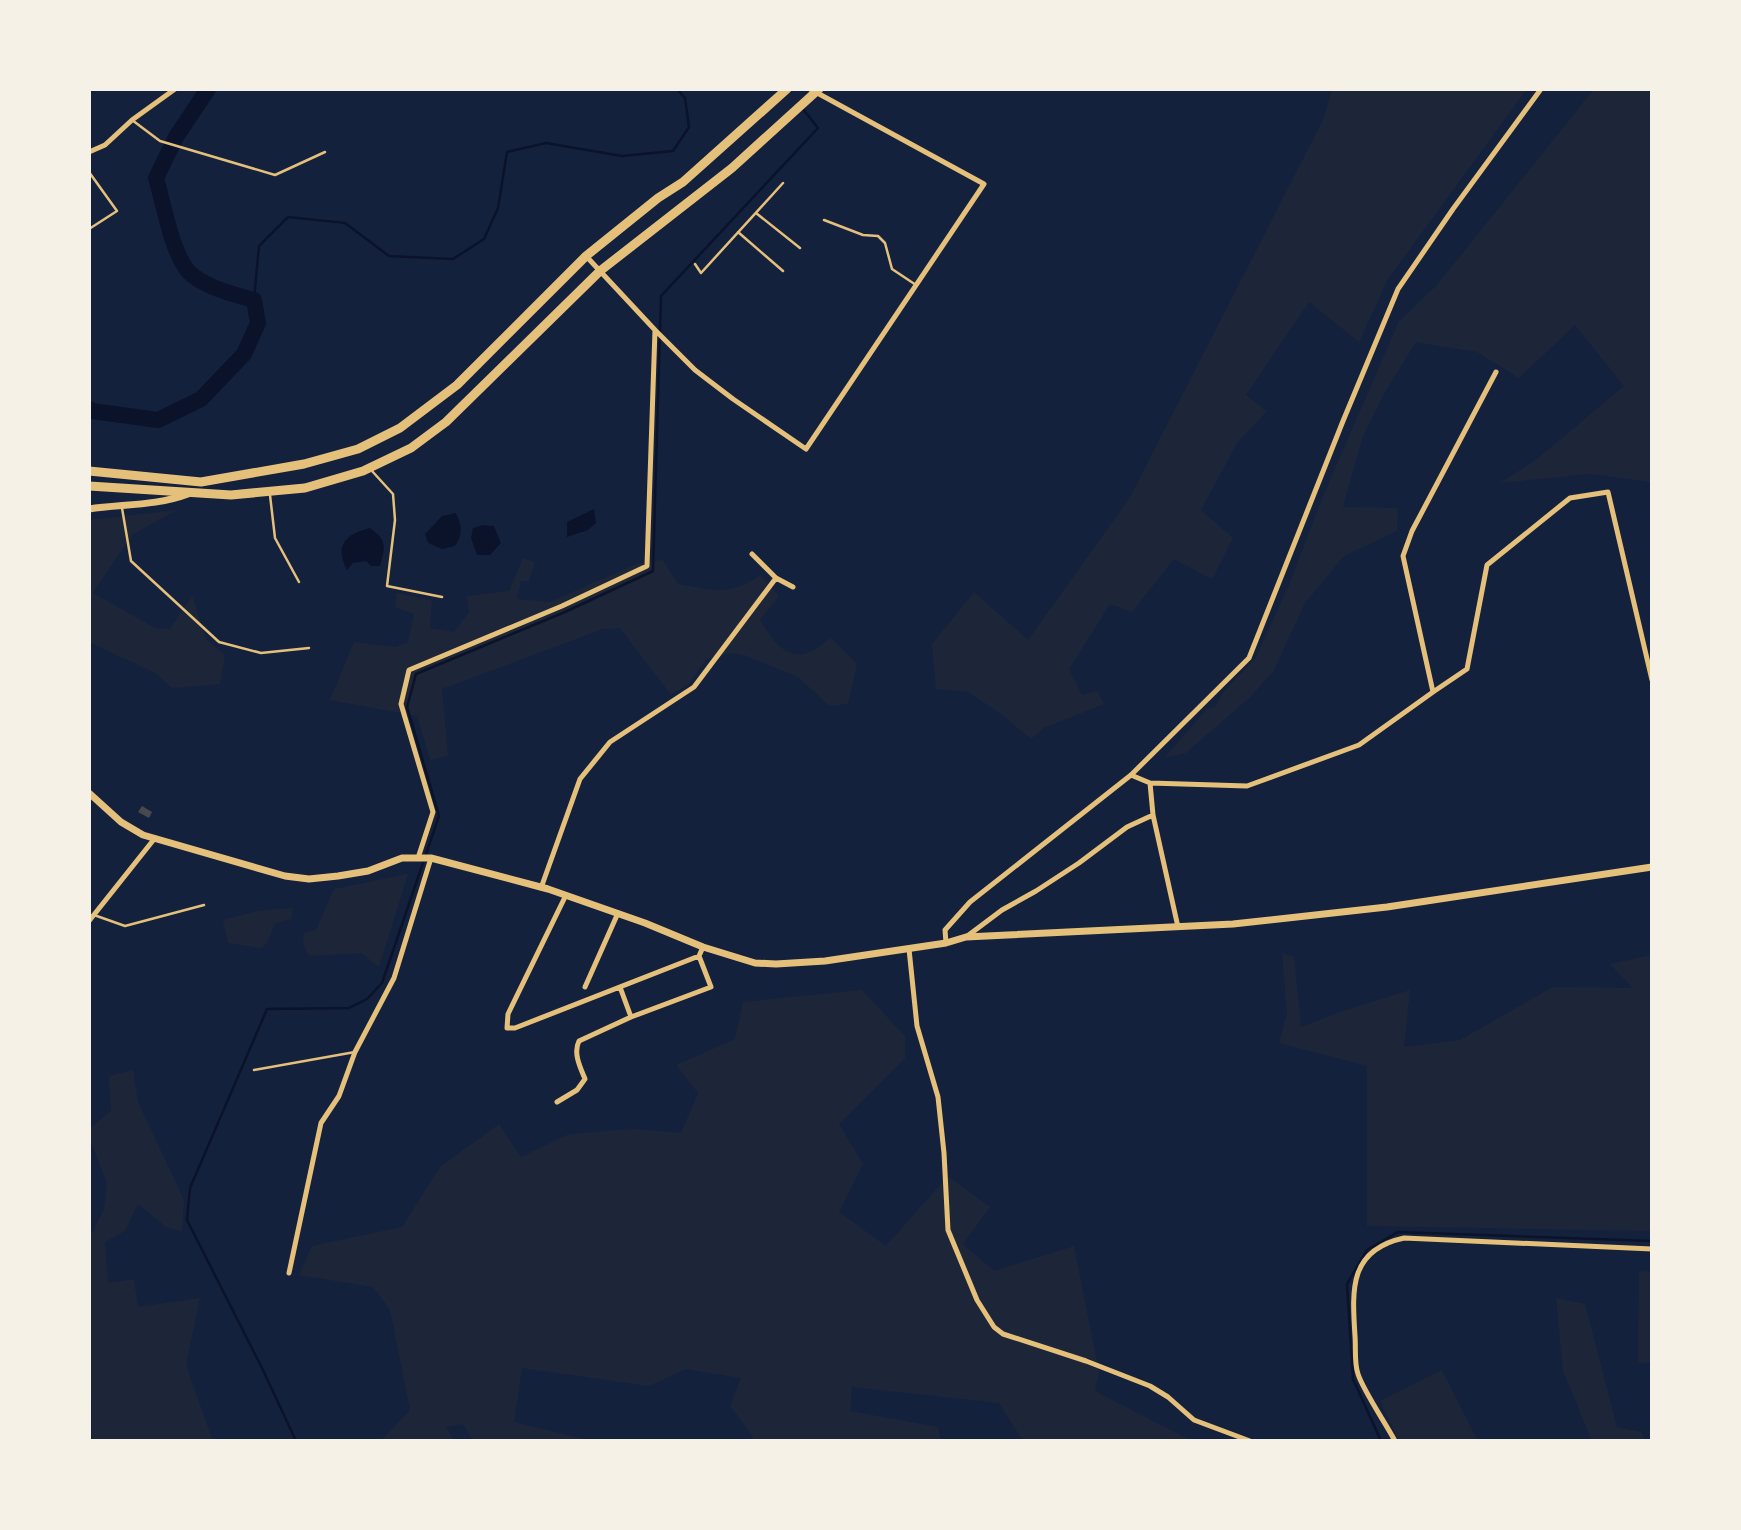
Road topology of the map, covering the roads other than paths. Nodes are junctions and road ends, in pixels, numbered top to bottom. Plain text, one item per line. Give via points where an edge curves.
1 (176, 89) edge
2 (787, 89) edge
3 (1541, 89) edge
4 (815, 90) edge
5 (132, 120) junction
6 (89, 152) edge
7 (325, 152) dead end
8 (89, 172) edge
9 (783, 183) dead end
10 (756, 213) junction
11 (824, 220) dead end
12 (89, 229) edge
13 (738, 232) junction
14 (800, 248) dead end
15 (586, 256) junction
16 (695, 264) dead end
17 (600, 271) junction
18 (783, 271) dead end
19 (916, 285) junction
20 (658, 333) junction
21 (1496, 372) dead end
22 (369, 468) junction
23 (89, 471) edge
24 (201, 482) junction
25 (89, 486) edge
26 (270, 491) junction
27 (187, 494) junction
28 (121, 505) junction
29 (89, 509) edge
30 (752, 554) dead end
31 (776, 578) junction
32 (299, 582) dead end
33 (793, 587) dead end
34 (442, 597) dead end
35 (309, 648) dead end
36 (1652, 680) edge
37 (1433, 692) junction
38 (1131, 775) junction
39 (1150, 783) junction
40 (89, 793) edge
41 (1153, 815) junction
42 (156, 838) junction
43 (424, 858) junction
44 (1652, 867) edge
45 (541, 888) junction
46 (566, 895) junction
47 (204, 905) dead end
48 (618, 913) junction
49 (91, 918) edge
50 (1178, 928) junction
51 (966, 937) junction
52 (946, 943) junction
53 (703, 947) junction
54 (909, 948) junction
55 (699, 956) junction
56 (585, 987) dead end
57 (620, 987) junction
58 (631, 1017) junction
59 (355, 1052) junction
60 (254, 1070) dead end
61 (557, 1102) dead end
62 (1652, 1249) edge
63 (289, 1273) dead end
64 (1250, 1441) edge
65 (1395, 1441) edge

1 - 5 street
2 - 15 main road via 683,182
3 - 38 street via 1398,289 1249,658
4 - 17 main road via 732,168
4 - 19 street via 984,184
5 - 6 street via 105,145
5 - 7 lane via 160,141 275,175
8 - 12 lane via 117,211
9 - 10 lane
10 - 13 lane
10 - 14 lane
11 - 19 lane via 878,236 885,243 892,269
13 - 16 lane via 701,273
13 - 18 lane
15 - 17 street
15 - 24 main road via 457,385 400,428 348,452 304,464
17 - 20 street
17 - 22 main road via 446,422 411,448
19 - 20 street via 806,449 695,370
20 - 43 street via 647,566 409,670 401,704 433,812
21 - 37 street via 1403,556
22 - 26 main road via 305,488
22 - 34 lane via 393,494 395,520 387,586
23 - 24 main road
24 - 27 street
25 - 27 main road
26 - 27 main road
26 - 32 lane via 275,538
27 - 28 street via 154,504
28 - 29 street
28 - 35 lane via 131,561 219,642 261,653
30 - 31 street
31 - 33 street
31 - 45 street via 694,688 610,742 580,779
36 - 37 street via 1608,492 1570,498 1487,565 1467,669
37 - 39 street via 1359,744 1247,786
38 - 39 street
38 - 52 street via 970,902 945,930
39 - 41 street
40 - 42 street via 121,822
41 - 50 street
41 - 51 street via 1127,827
42 - 43 street via 309,879 368,871 402,858
42 - 49 street
43 - 45 street
43 - 59 street via 394,978
44 - 50 street via 1387,907
45 - 46 street
46 - 48 street
46 - 57 street via 508,1014 507,1028
47 - 49 lane via 125,926
48 - 53 street
48 - 56 street
50 - 51 street
51 - 52 street
52 - 54 street
53 - 54 street via 755,963 776,964
53 - 55 street
54 - 64 street via 917,1026 938,1097 948,1230 977,1300 994,1327 1150,1386 1195,1420
55 - 57 street
55 - 58 street via 711,987
57 - 58 street
58 - 61 street via 579,1041 577,1056 584,1079 577,1090
59 - 60 lane
59 - 63 street via 339,1096 321,1123
62 - 65 street via 1432,1238 1404,1238 1376,1248 1365,1257 1353,1289 1358,1374

